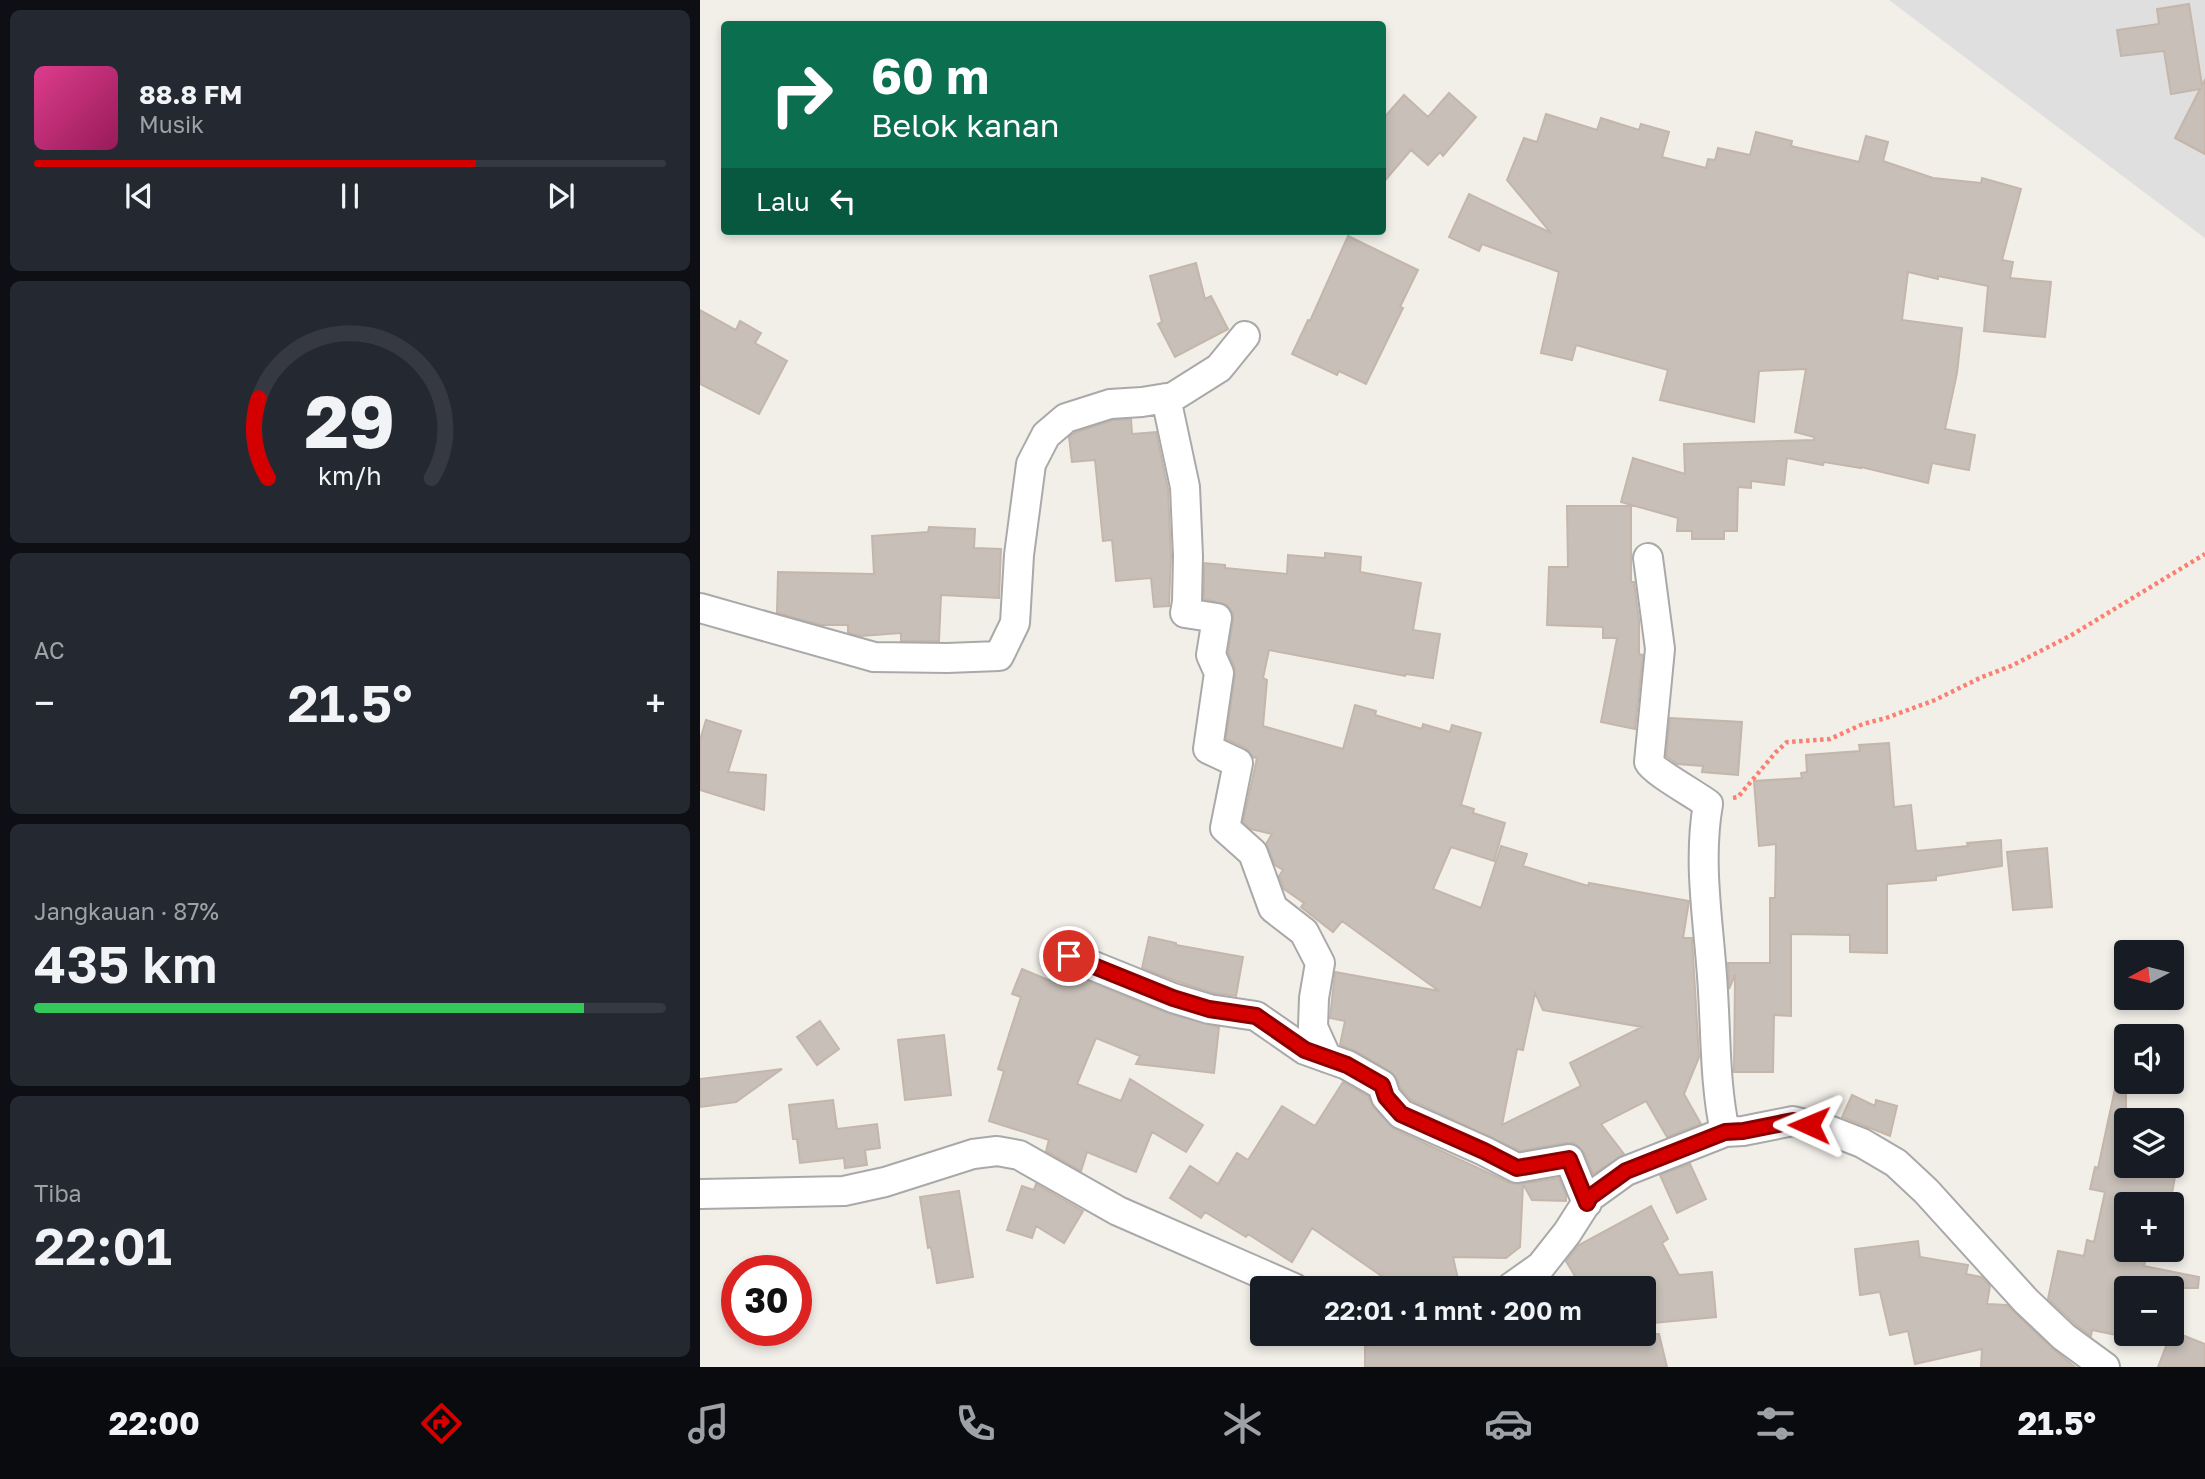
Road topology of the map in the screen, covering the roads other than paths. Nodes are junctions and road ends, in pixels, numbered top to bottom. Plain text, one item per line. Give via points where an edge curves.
1 (1245, 336) dead end
2 (1166, 398) junction
3 (1648, 558) dead end
4 (700, 608) edge
5 (1069, 956) dead end
6 (1326, 1058) junction
7 (1725, 1132) junction
8 (700, 1194) edge
9 (1587, 1203) junction
10 (1267, 1276) edge
11 (1527, 1276) edge
12 (2105, 1367) edge

1 - 2 street via 1219,368
2 - 4 street via 1110,404 1066,418 1046,435 1031,464 1015,623 999,656 874,657
2 - 6 street via 1185,487 1185,613 1217,618 1211,655 1219,673 1208,749 1238,763 1225,828 1253,853 1273,908 1304,932 1320,964 1313,1027
3 - 7 street via 1660,649 1648,762 1708,804 1704,900
5 - 6 street via 1173,998 1256,1016 1305,1050
6 - 9 street via 1382,1085 1401,1114 1517,1168 1569,1159
7 - 9 street via 1626,1171
7 - 12 street via 1793,1121 1862,1143 1896,1163 2026,1301
8 - 10 street via 844,1191 998,1151 1019,1155 1118,1211
9 - 11 street via 1541,1266

